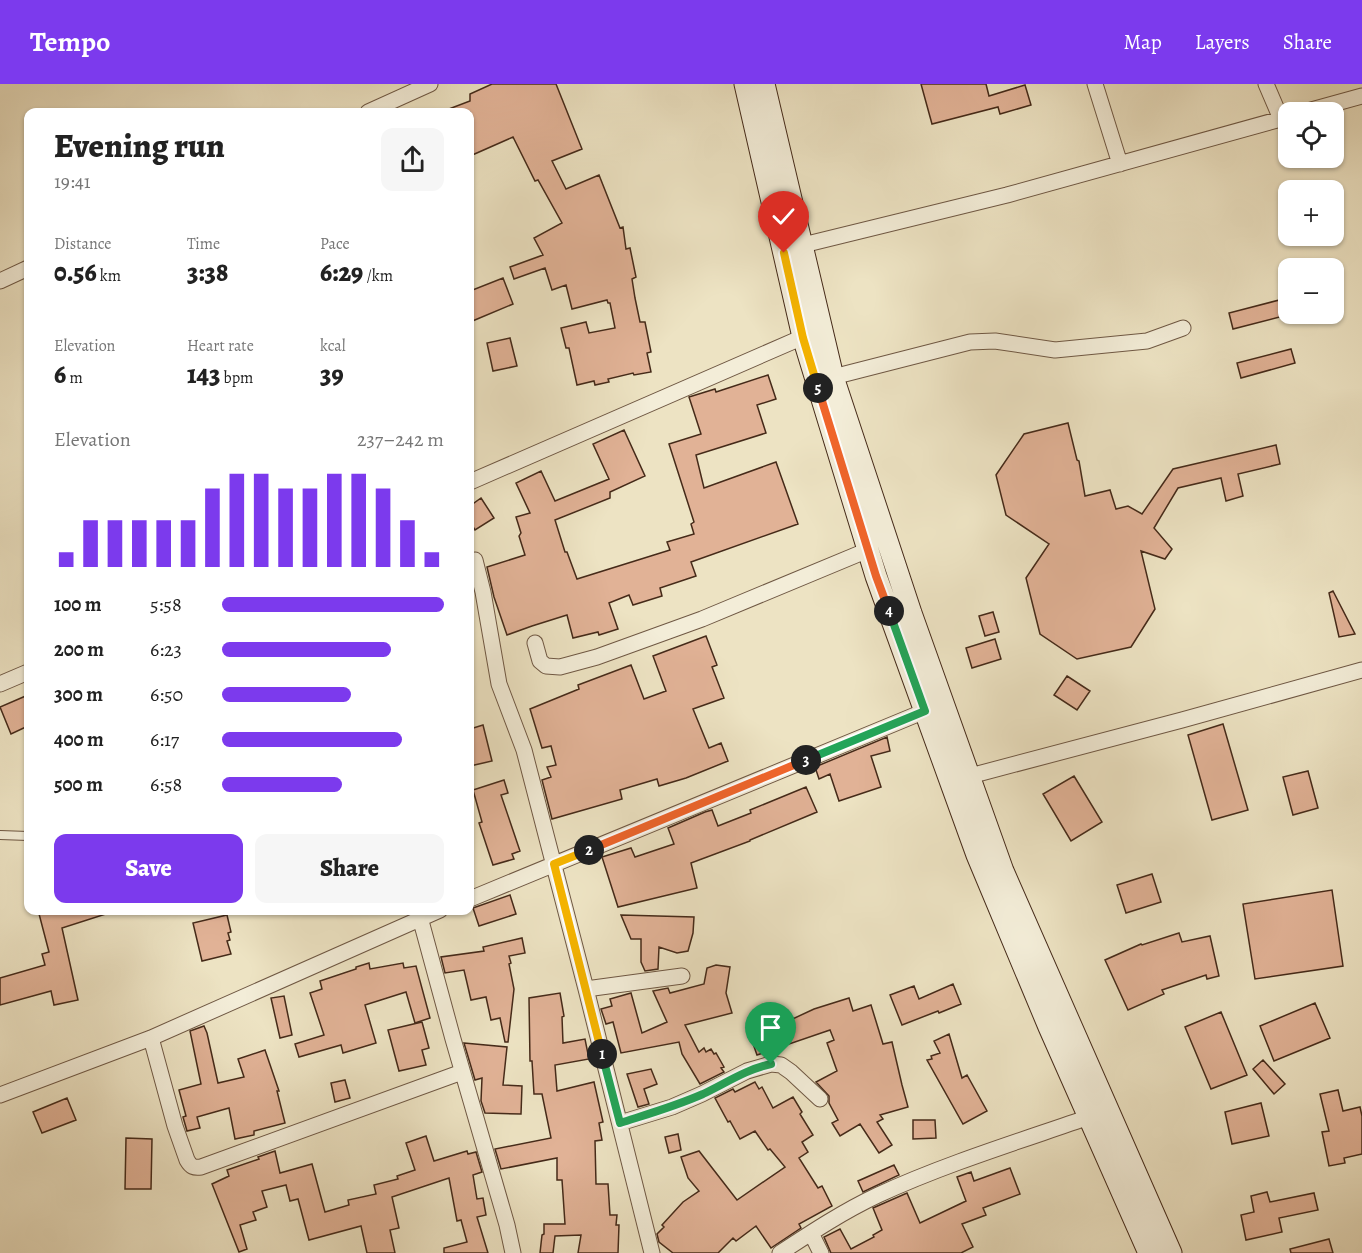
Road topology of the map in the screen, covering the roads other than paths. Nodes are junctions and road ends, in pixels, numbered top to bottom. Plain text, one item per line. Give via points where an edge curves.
1 (430, 84) edge
2 (745, 84) edge
3 (764, 84) edge
4 (1095, 84) edge
5 (1266, 84) edge
6 (1362, 96) edge
7 (1340, 102) edge
8 (1278, 105) edge
9 (377, 108) edge
10 (1278, 120) edge
11 (1120, 164) junction
12 (803, 245) junction
13 (24, 270) edge
14 (0, 281) edge
15 (1183, 328) dead end
16 (813, 335) junction
17 (833, 377) junction
18 (474, 480) edge
19 (868, 550) junction
20 (475, 560) dead end
21 (535, 643) dead end
22 (1362, 670) edge
23 (24, 674) edge
24 (0, 684) edge
25 (925, 711) junction
26 (961, 780) junction
27 (0, 835) edge
28 (24, 835) edge
29 (554, 864) junction
30 (474, 897) edge
31 (419, 915) edge
32 (682, 976) dead end
33 (586, 989) junction
34 (151, 1038) junction
35 (462, 1072) junction
36 (0, 1095) edge
37 (820, 1099) dead end
38 (1089, 1117) junction
39 (620, 1123) junction
40 (811, 1233) junction
41 (513, 1253) edge
42 (652, 1253) edge
43 (780, 1253) edge
44 (821, 1253) edge
45 (1149, 1253) edge
46 (1171, 1253) edge

1 - 9 street
2 - 16 main road
3 - 12 main road
4 - 11 street
5 - 8 street
6 - 7 street
10 - 11 street
11 - 12 street
12 - 16 main road
13 - 14 street
15 - 17 street via 1148,341 1055,350 995,341 970,342
16 - 17 main road
16 - 18 street
16 - 19 main road
17 - 26 main road
19 - 21 street via 702,620 576,663 546,666 540,661
19 - 25 main road
20 - 29 street via 499,684 524,750
22 - 26 street
23 - 24 street
25 - 26 main road
25 - 29 street
26 - 38 main road via 977,855
26 - 46 main road
27 - 28 lane
29 - 30 street
29 - 33 street
31 - 34 street
31 - 35 street
32 - 33 street
33 - 39 street
34 - 35 street via 181,1143 194,1168
34 - 36 street
35 - 41 street
37 - 39 street via 791,1072 771,1064 747,1071 672,1107
38 - 40 street via 930,1173 877,1196
38 - 45 main road
39 - 42 street
40 - 43 street
40 - 44 street

